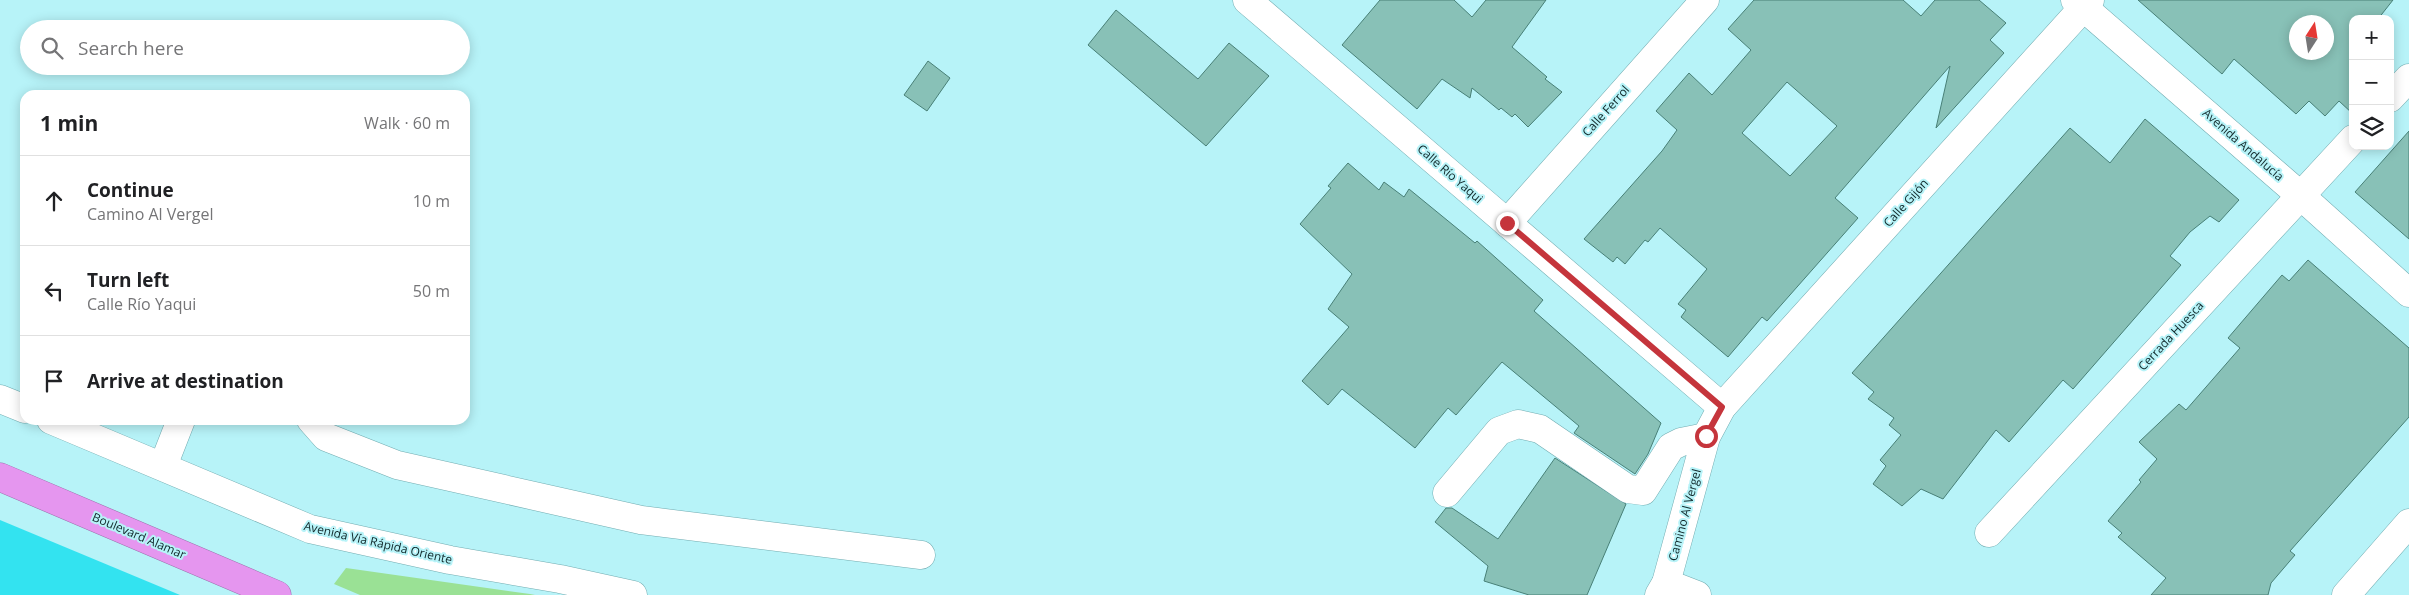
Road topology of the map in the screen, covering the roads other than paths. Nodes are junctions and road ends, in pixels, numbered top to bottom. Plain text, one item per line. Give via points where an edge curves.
1 (1247, 0) edge
2 (2082, 2) edge
3 (1692, 4) edge
4 (2409, 78) edge
5 (2394, 94) edge
6 (2349, 143) edge
7 (2301, 196) junction
8 (1507, 223) junction
9 (2409, 293) edge
10 (0, 399) edge
11 (20, 407) edge
12 (1722, 407) junction
13 (63, 425) edge
14 (179, 425) edge
15 (316, 425) edge
16 (1706, 436) junction
17 (163, 466) junction
18 (0, 477) edge
19 (1447, 493) dead end
20 (2409, 523) edge
21 (1989, 533) dead end
22 (921, 555) dead end
23 (1663, 589) edge
24 (277, 595) edge
25 (633, 595) edge
26 (1697, 595) edge
27 (2346, 595) edge

1 - 8 street, Calle Río Yaqui
2 - 7 street, Avenida Andalucía
2 - 12 street, Calle Gijón
3 - 8 street, Calle Ferrol
4 - 5 street
6 - 7 street, Cerrada Huesca
7 - 9 street, Avenida Andalucía
7 - 21 street, Cerrada Huesca
8 - 12 street, Calle Río Yaqui
10 - 11 street
12 - 16 street, Camino Al Vergel
13 - 17 street, Avenida Vía Rápida Oriente
14 - 17 street
15 - 22 street via 326,436 397,465 641,520
16 - 19 street via 1671,447 1643,491 1635,491 1540,429 1518,424 1499,430
16 - 23 street, Camino Al Vergel
17 - 25 street, Avenida Vía Rápida Oriente via 310,529
18 - 24 highway, Boulevard Alamar
20 - 27 street
23 - 26 street

